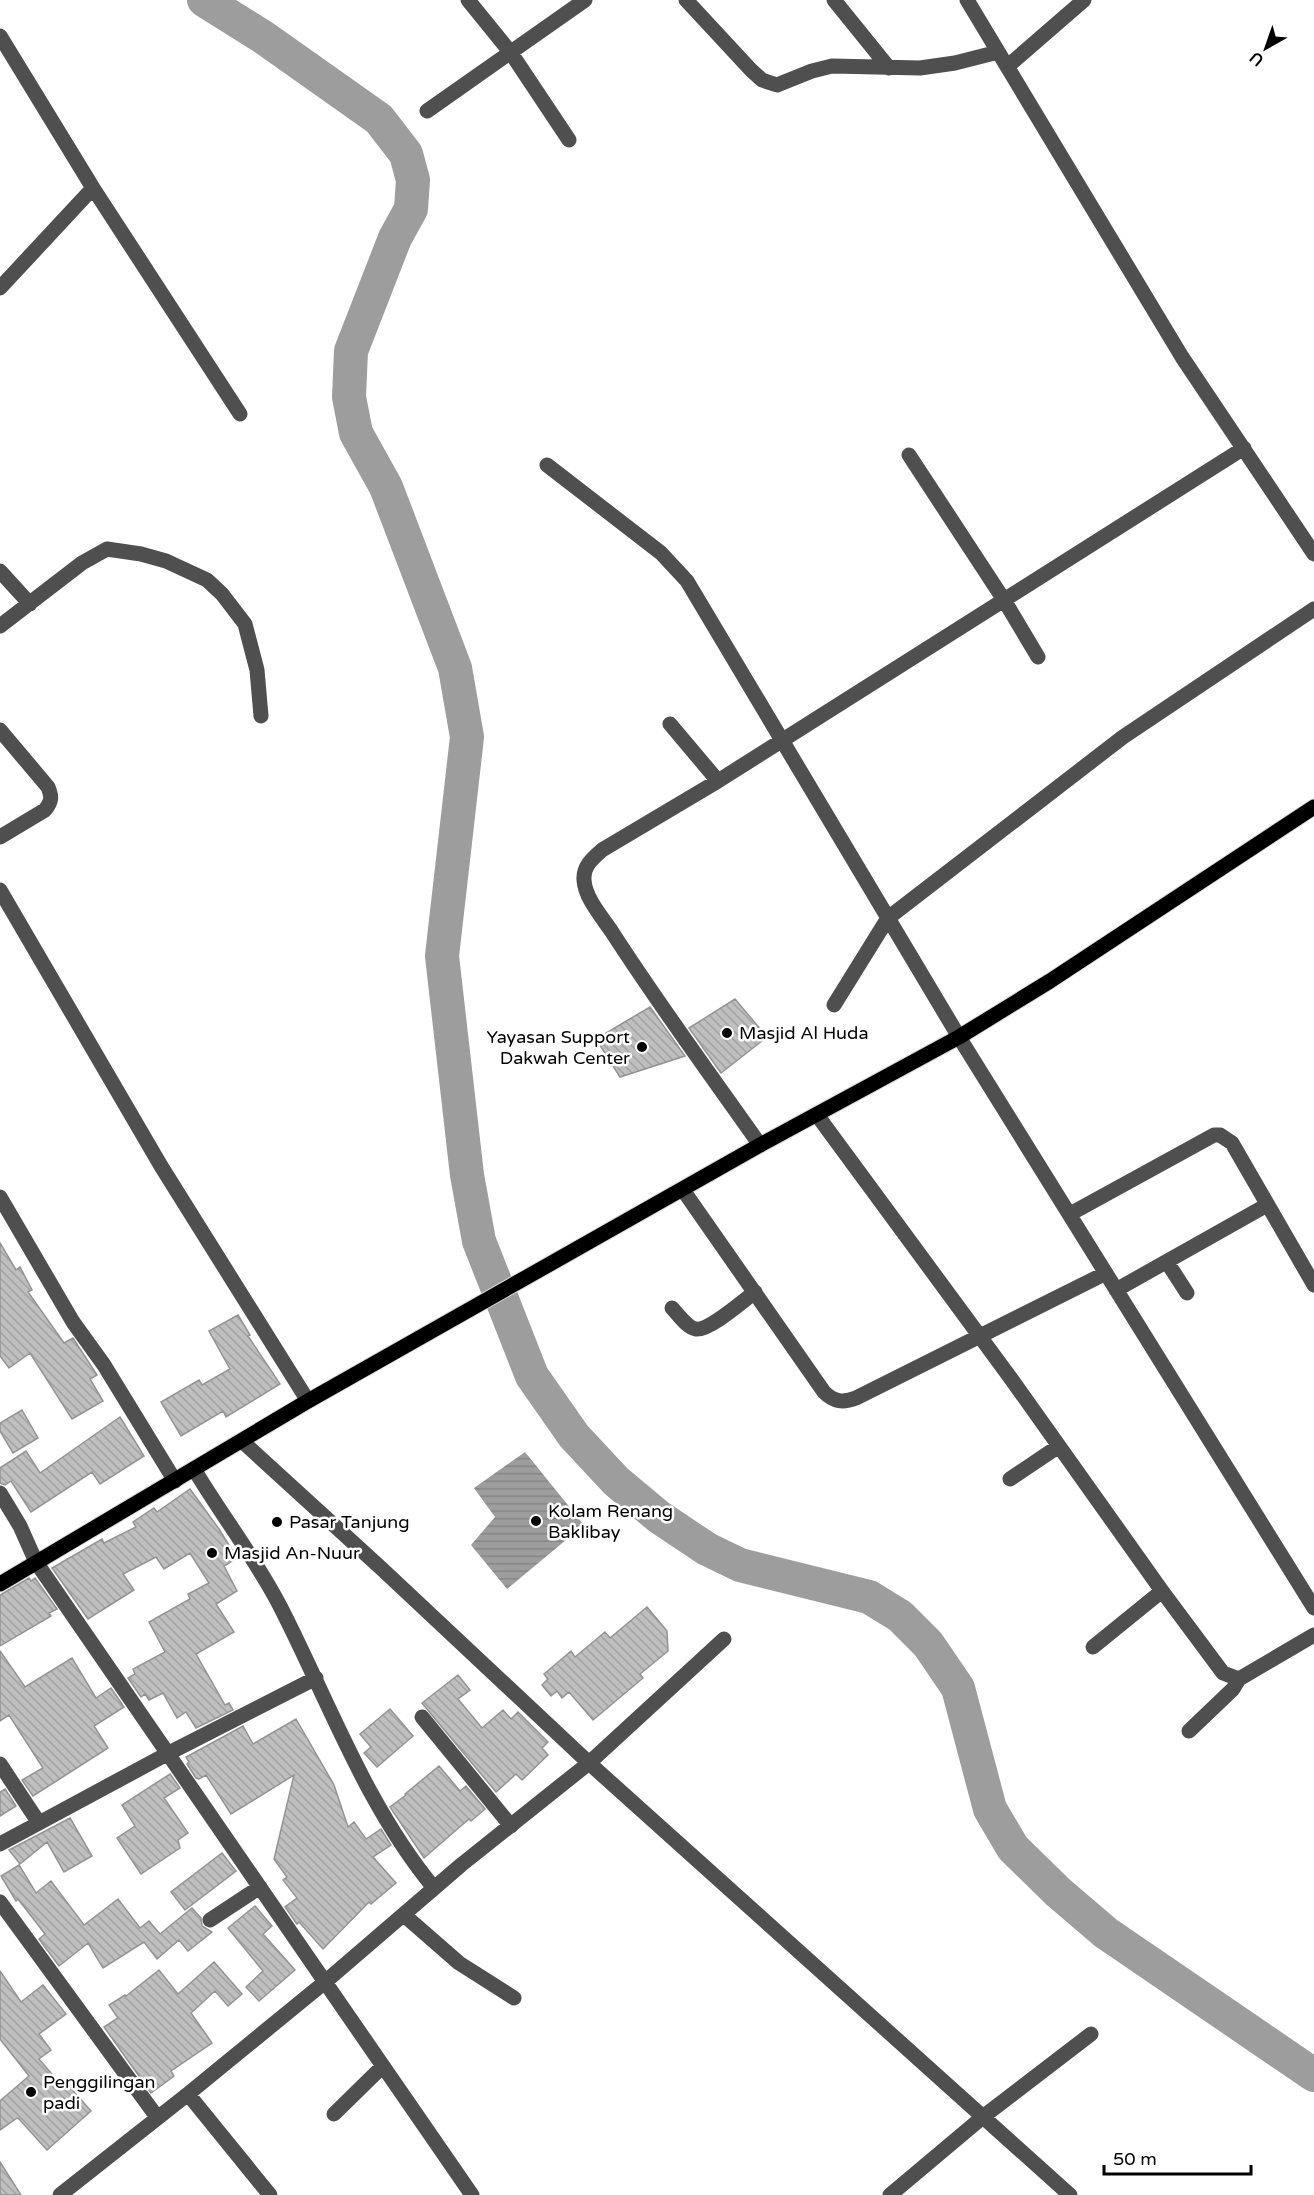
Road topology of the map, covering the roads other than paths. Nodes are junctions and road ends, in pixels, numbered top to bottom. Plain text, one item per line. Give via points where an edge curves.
1 (468, 0) edge
2 (585, 0) edge
3 (687, 0) edge
4 (834, 0) edge
5 (967, 0) edge
6 (1084, 0) edge
7 (0, 36) edge
8 (998, 52) junction
9 (511, 53) junction
10 (1008, 66) junction
11 (889, 68) junction
12 (427, 111) dead end
13 (569, 140) dead end
14 (93, 188) junction
15 (0, 288) edge
16 (240, 414) dead end
17 (1244, 448) junction
18 (909, 455) dead end
19 (547, 465) dead end
20 (1314, 554) edge
21 (0, 571) edge
22 (1004, 600) junction
23 (30, 604) junction
24 (1314, 609) edge
25 (0, 626) edge
26 (1038, 657) dead end
27 (261, 716) dead end
28 (670, 724) dead end
29 (0, 730) edge
30 (780, 740) junction
31 (718, 781) junction
32 (1314, 807) edge
33 (0, 837) edge
34 (0, 890) edge
35 (888, 918) junction
36 (834, 1005) dead end
37 (959, 1037) junction
38 (816, 1115) junction
39 (760, 1145) junction
40 (683, 1190) junction
41 (0, 1197) edge
42 (1267, 1205) junction
43 (1070, 1214) junction
44 (1167, 1262) junction
45 (1106, 1273) junction
46 (1314, 1285) edge
47 (1116, 1290) junction
48 (755, 1292) junction
49 (1186, 1293) dead end
50 (672, 1308) dead end
51 (979, 1337) junction
52 (308, 1401) junction
53 (243, 1442) junction
54 (1059, 1446) junction
55 (194, 1469) junction
56 (1010, 1479) dead end
57 (175, 1481) junction
58 (0, 1493) edge
59 (36, 1562) junction
60 (0, 1584) edge
61 (1162, 1591) junction
62 (1314, 1608) edge
63 (1314, 1635) edge
64 (724, 1639) dead end
65 (1093, 1647) dead end
66 (316, 1678) junction
67 (1239, 1679) junction
68 (422, 1717) dead end
69 (1189, 1731) dead end
70 (167, 1754) junction
71 (589, 1763) junction
72 (0, 1764) edge
73 (39, 1823) junction
74 (511, 1826) junction
75 (0, 1844) edge
76 (260, 1887) junction
77 (434, 1888) junction
78 (0, 1902) edge
79 (404, 1915) junction
80 (210, 1920) dead end
81 (325, 1982) junction
82 (514, 1998) dead end
83 (1091, 2034) dead end
84 (382, 2066) junction
85 (188, 2094) junction
86 (334, 2114) dead end
87 (157, 2116) junction
88 (984, 2116) junction
89 (60, 2195) edge
90 (270, 2195) edge
91 (472, 2195) edge
92 (890, 2195) edge
93 (1070, 2195) edge

1 - 9 street
2 - 9 street
3 - 11 street via 751,70 769,84 777,86 832,66
4 - 11 street
5 - 8 street
6 - 10 street
7 - 14 street
8 - 10 street
8 - 11 street via 956,63
9 - 12 street
9 - 13 street
10 - 17 street via 1175,346
14 - 15 street
14 - 16 street
17 - 20 street
17 - 22 street
18 - 22 street
19 - 30 street via 674,566 700,602
21 - 23 street
22 - 26 street
22 - 30 street
23 - 25 street
23 - 27 street via 82,563 107,549 166,561 207,580 244,624 258,670
24 - 35 street via 1123,737
28 - 31 street
29 - 33 street via 52,797 45,810
30 - 31 street
30 - 35 street
31 - 39 street via 602,850 585,870 584,881 589,896 627,956
32 - 37 main road via 1088,957
34 - 52 street via 161,1166
35 - 36 street
35 - 37 street
37 - 38 main road
37 - 43 street
38 - 39 main road
38 - 51 street
39 - 40 main road
40 - 48 street
40 - 52 main road
41 - 57 street via 73,1322
42 - 43 street via 1232,1143 1220,1135
42 - 44 street
42 - 46 street
43 - 45 street
44 - 47 street
44 - 49 street
45 - 47 street
45 - 51 street
47 - 62 street
48 - 50 street via 707,1327 697,1329
48 - 51 street via 824,1392 839,1401 856,1398
51 - 54 street
52 - 53 main road
53 - 55 main road
53 - 71 street
54 - 56 street
54 - 61 street
55 - 57 main road
55 - 66 street via 259,1568
57 - 59 main road
58 - 59 street
59 - 60 main road
59 - 70 street
61 - 65 street
61 - 67 street via 1223,1673
63 - 67 street
64 - 71 street
66 - 70 street
66 - 77 street via 384,1817
67 - 69 street
68 - 74 street
70 - 73 street
70 - 76 street
71 - 74 street
71 - 88 street
72 - 73 street
73 - 75 street
74 - 77 street
76 - 80 street
76 - 81 street
77 - 79 street
78 - 87 street
79 - 81 street
79 - 82 street via 459,1963
81 - 84 street
81 - 85 street
83 - 88 street
84 - 86 street
84 - 91 street
85 - 87 street
85 - 90 street
87 - 89 street
88 - 92 street
88 - 93 street

